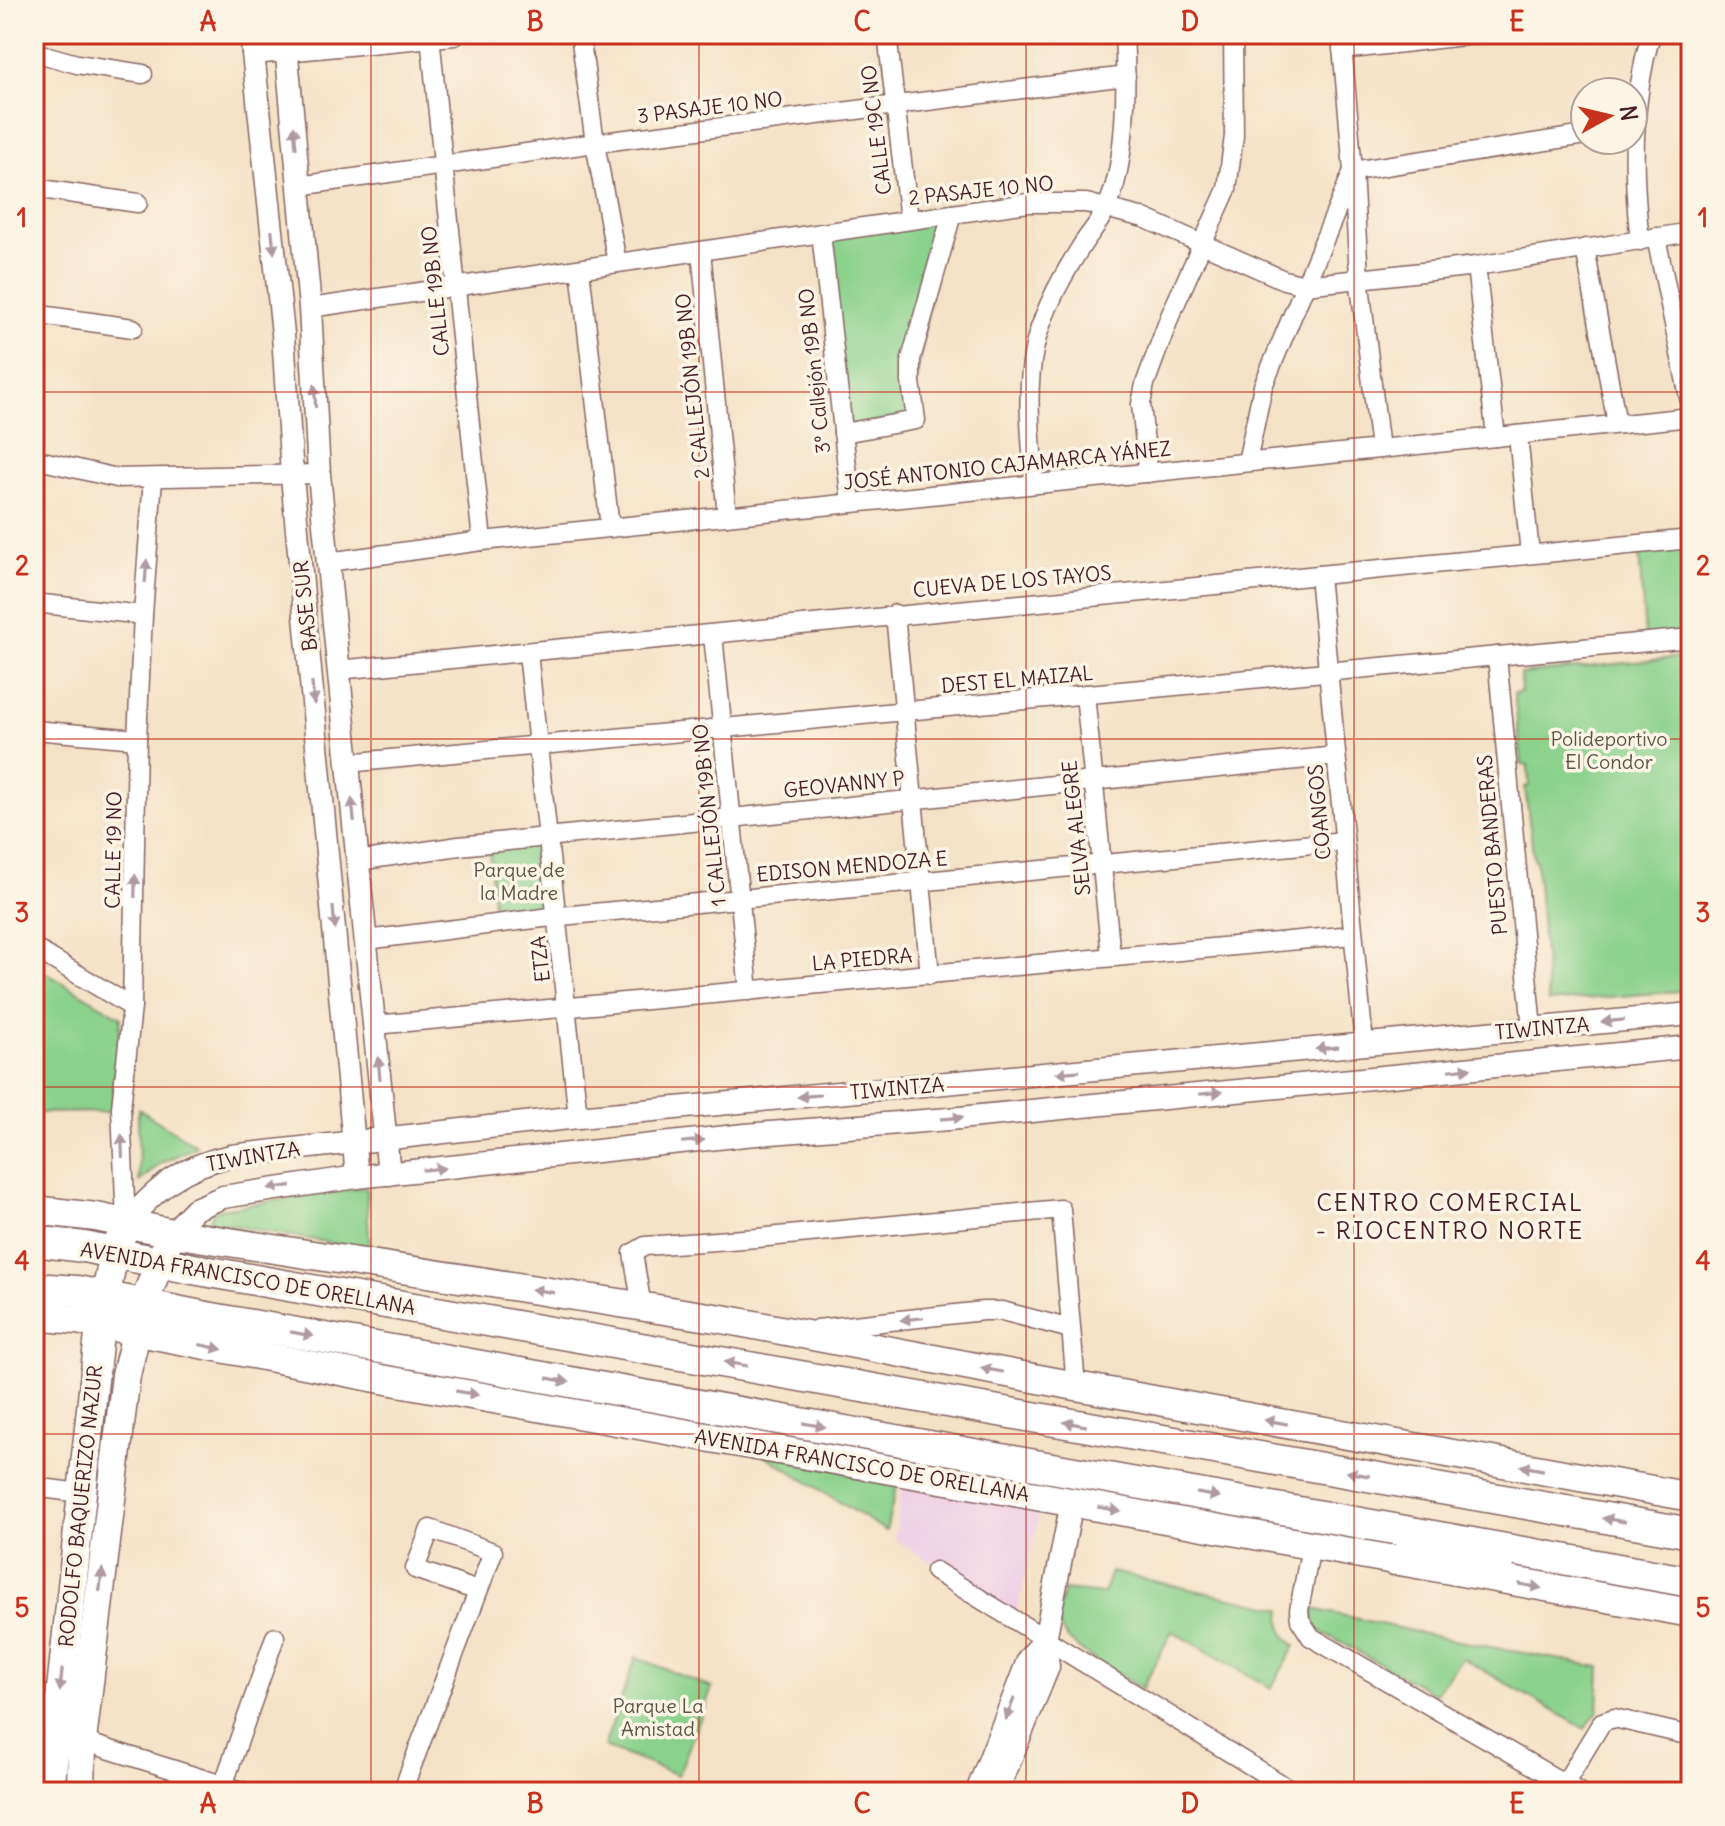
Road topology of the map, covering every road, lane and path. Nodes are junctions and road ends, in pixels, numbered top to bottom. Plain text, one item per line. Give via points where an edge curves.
1 (454, 34) edge
2 (580, 34) edge
3 (887, 34) edge
4 (1124, 34) edge
5 (1233, 34) edge
6 (1481, 34) edge
7 (1651, 34) edge
8 (430, 36) junction
9 (286, 42) edge
10 (1342, 42) edge
11 (252, 43) edge
12 (34, 52) edge
13 (143, 74) dead end
14 (1126, 76) junction
15 (1640, 76) edge
16 (894, 107) junction
17 (1569, 137) edge
18 (595, 143) junction
19 (1633, 156) edge
20 (444, 167) junction
21 (1353, 171) junction
22 (299, 186) junction
23 (34, 188) edge
24 (138, 203) dead end
25 (1107, 208) junction
26 (952, 214) junction
27 (909, 220) junction
28 (1691, 232) edge
29 (821, 233) junction
30 (1648, 239) junction
31 (1203, 245) junction
32 (1585, 248) junction
33 (701, 251) junction
34 (617, 263) junction
35 (1476, 266) junction
36 (580, 269) junction
37 (1359, 277) junction
38 (1305, 285) junction
39 (457, 287) junction
40 (310, 308) junction
41 (34, 314) edge
42 (133, 328) dead end
43 (1691, 407) edge
44 (1691, 417) edge
45 (1617, 424) junction
46 (843, 433) junction
47 (1518, 435) junction
48 (1496, 437) junction
49 (1380, 449) junction
50 (34, 459) edge
51 (1247, 462) junction
52 (1148, 473) junction
53 (319, 474) junction
54 (292, 476) junction
55 (153, 478) junction
56 (1034, 484) junction
57 (851, 503) junction
58 (727, 516) junction
59 (610, 528) junction
60 (1691, 539) edge
61 (482, 541) junction
62 (1530, 554) junction
63 (328, 562) junction
64 (1319, 575) junction
65 (34, 603) edge
66 (895, 614) junction
67 (143, 615) junction
68 (713, 635) junction
69 (1691, 638) edge
70 (528, 653) junction
71 (1497, 656) junction
72 (338, 670) junction
73 (1327, 673) junction
74 (1085, 694) junction
75 (904, 711) junction
76 (722, 728) junction
77 (34, 730) edge
78 (137, 739) junction
79 (539, 745) junction
80 (1336, 756) junction
81 (347, 763) junction
82 (1094, 781) junction
83 (913, 799) junction
84 (731, 818) junction
85 (549, 837) junction
86 (1344, 841) junction
87 (358, 861) junction
88 (1102, 865) junction
89 (921, 882) junction
90 (740, 899) junction
91 (557, 917) junction
92 (1353, 935) junction
93 (366, 940) junction
94 (34, 948) edge
95 (1111, 957) junction
96 (930, 975) junction
97 (749, 991) junction
98 (132, 1007) junction
99 (567, 1009) junction
100 (1691, 1014) edge
101 (375, 1025) junction
102 (1532, 1029) junction
103 (1364, 1044) junction
104 (1691, 1047) edge
105 (578, 1117) junction
106 (386, 1139) junction
107 (355, 1141) junction
108 (389, 1174) junction
109 (357, 1177) junction
110 (34, 1210) edge
111 (126, 1223) junction
112 (172, 1233) junction
113 (34, 1241) edge
114 (114, 1253) junction
115 (159, 1262) junction
116 (34, 1288) edge
117 (642, 1307) junction
118 (102, 1311) junction
119 (34, 1316) edge
120 (139, 1318) junction
121 (1071, 1329) junction
122 (793, 1332) junction
123 (1076, 1386) junction
124 (34, 1487) edge
125 (80, 1493) junction
126 (1691, 1497) edge
127 (1072, 1502) junction
128 (1691, 1533) edge
129 (1311, 1546) junction
130 (1394, 1560) junction
131 (1580, 1560) junction
132 (935, 1571) dead end
133 (1691, 1582) edge
134 (478, 1591) dead end
135 (1691, 1613) edge
136 (275, 1637) dead end
137 (1045, 1640) junction
138 (1691, 1736) edge
139 (82, 1741) junction
140 (224, 1783) junction
141 (1572, 1788) edge
142 (50, 1792) edge
143 (81, 1792) edge
144 (245, 1792) edge
145 (402, 1792) edge
146 (977, 1792) edge
147 (997, 1792) edge
148 (1294, 1792) edge

1 - 8 street
2 - 18 street
3 - 16 street, CALLE 19C NO
4 - 14 street
5 - 31 street via 1229,175
6 - 10 street
7 - 15 street
8 - 9 street
8 - 20 street, CALLE 19B NO
9 - 11 street
22 -> 9 street, BASE SUR
10 - 21 street
11 -> 54 street, BASE SUR via 283,334
12 - 13 street
14 - 16 street, 3 PASAJE 10 NO
14 - 25 street via 1122,154
16 - 18 street, 3 PASAJE 10 NO
16 - 27 street, CALLE 19C NO
17 - 21 street
18 - 20 street, 3 PASAJE 10 NO
18 - 34 street
19 - 30 street via 1634,185
20 - 22 street, 3 PASAJE 10 NO
20 - 39 street, CALLE 19B NO
21 - 37 street
21 - 38 street
22 - 40 street, BASE SUR
23 - 24 street
25 - 26 street, 2 PASAJE 10 NO via 1028,203
25 - 31 street, 2 PASAJE 10 NO
25 - 56 street via 1048,305 1034,349 1029,395
26 - 27 street, 2 PASAJE 10 NO
26 - 46 street via 911,359 916,420
27 - 29 street, 2 PASAJE 10 NO
28 - 30 street, 2 PASAJE 10 NO
29 - 33 street, 2 PASAJE 10 NO
29 - 46 street, 3º Callejón 19B NO
30 - 32 street, 2 PASAJE 10 NO
30 - 43 street
31 - 38 street, 2 PASAJE 10 NO
31 - 52 street via 1145,384 1141,404
32 - 35 street, 2 PASAJE 10 NO
32 - 45 street
33 - 34 street, 2 PASAJE 10 NO
33 - 58 street, 2 CALLEJÓN 19B NO
34 - 36 street, 2 PASAJE 10 NO
35 - 37 street, 2 PASAJE 10 NO
35 - 48 street
36 - 39 street, 2 PASAJE 10 NO
36 - 59 street
37 - 38 street, 2 PASAJE 10 NO
37 - 49 street
38 - 51 street via 1263,386
39 - 40 street, 2 PASAJE 10 NO
39 - 61 street, CALLE 19B NO
53 -> 40 street, BASE SUR
41 - 42 street
44 - 45 street, JOSÉ ANTONIO CAJAMARCA YÁNEZ
45 - 47 street, JOSÉ ANTONIO CAJAMARCA YÁNEZ
46 - 57 street, 3º Callejón 19B NO
47 - 48 street, JOSÉ ANTONIO CAJAMARCA YÁNEZ
47 - 62 street
48 - 49 street, JOSÉ ANTONIO CAJAMARCA YÁNEZ
49 - 51 street, JOSÉ ANTONIO CAJAMARCA YÁNEZ
50 - 55 street via 117,478
51 - 52 street, JOSÉ ANTONIO CAJAMARCA YÁNEZ
52 - 56 street, JOSÉ ANTONIO CAJAMARCA YÁNEZ
53 - 54 street
53 - 63 street, BASE SUR
54 - 55 street
54 -> 107 street, BASE SUR
67 -> 55 street, CALLE 19 NO
56 - 57 street, JOSÉ ANTONIO CAJAMARCA YÁNEZ
57 - 58 street, JOSÉ ANTONIO CAJAMARCA YÁNEZ
58 - 59 street, JOSÉ ANTONIO CAJAMARCA YÁNEZ
59 - 61 street, JOSÉ ANTONIO CAJAMARCA YÁNEZ
60 - 62 street, CUEVA DE LOS TAYOS
61 - 63 street, JOSÉ ANTONIO CAJAMARCA YÁNEZ
62 - 64 street, CUEVA DE LOS TAYOS
63 - 72 street, BASE SUR
64 - 66 street, CUEVA DE LOS TAYOS
64 - 73 street, COANGOS
65 - 67 street
66 - 68 street, CUEVA DE LOS TAYOS
66 - 75 street
67 - 78 street, CALLE 19 NO
68 - 70 street, CUEVA DE LOS TAYOS
68 - 76 street, 1 CALLEJÓN 19B NO
69 - 71 street, DEST EL MAIZAL
70 - 72 street, CUEVA DE LOS TAYOS
70 - 79 street, ETZA
71 - 73 street, DEST EL MAIZAL
71 - 102 street, PUESTO BANDERAS
72 - 81 street, BASE SUR
73 - 74 street, DEST EL MAIZAL
73 - 80 street, COANGOS
74 - 75 street, DEST EL MAIZAL
74 - 82 street, SELVA ALEGRE
75 - 76 street, DEST EL MAIZAL
75 - 83 street
76 - 79 street, DEST EL MAIZAL
76 - 84 street, 1 CALLEJÓN 19B NO
77 - 78 street
98 -> 78 street, CALLE 19 NO
79 - 81 street, DEST EL MAIZAL
79 - 85 street, ETZA
80 - 82 street, GEOVANNY P
80 - 86 street, COANGOS
87 -> 81 street, BASE SUR
82 - 83 street, GEOVANNY P
82 - 88 street, SELVA ALEGRE
83 - 84 street, GEOVANNY P
83 - 89 street
84 - 85 street, GEOVANNY P
84 - 90 street, 1 CALLEJÓN 19B NO
85 - 87 street, GEOVANNY P
85 - 91 street, ETZA
86 - 88 street, EDISON MENDOZA E
86 - 92 street, COANGOS
87 - 93 street, BASE SUR
88 - 89 street, EDISON MENDOZA E
88 - 95 street, SELVA ALEGRE
89 - 90 street, EDISON MENDOZA E
89 - 96 street
90 - 91 street, EDISON MENDOZA E
90 - 97 street, 1 CALLEJÓN 19B NO
91 - 93 street, EDISON MENDOZA E
91 - 99 street, ETZA
92 - 95 street, LA PIEDRA
92 - 103 street, COANGOS
93 - 101 street, BASE SUR
94 - 98 street
95 - 96 street, LA PIEDRA
96 - 97 street, LA PIEDRA
97 - 99 street, LA PIEDRA
111 -> 98 street, CALLE 19 NO via 121,1108
99 - 101 street, LA PIEDRA
99 - 105 street, ETZA
100 -> 102 street, TIWINTZA
106 -> 101 street, BASE SUR
102 - 103 street, TIWINTZA
103 -> 105 street, TIWINTZA
108 -> 104 street, TIWINTZA via 745,1135
105 - 106 street, TIWINTZA
106 - 107 street, TIWINTZA
106 - 108 street, BASE SUR
107 - 109 street, BASE SUR
107 - 111 street, TIWINTZA via 210,1160 162,1185
108 - 109 street, TIWINTZA
109 -> 112 street, TIWINTZA via 223,1197 195,1209
110 - 111 main road, AVENIDA FRANCISCO DE ORELLANA
111 - 112 main road, AVENIDA FRANCISCO DE ORELLANA
111 - 114 main road, RODOLFO BAQUERIZO NAZUR
112 - 115 main road, RODOLFO BAQUERIZO NAZUR
117 -> 112 main road, AVENIDA FRANCISCO DE ORELLANA
113 - 114 highway, AVENIDA FRANCISCO DE ORELLANA
114 - 115 highway, AVENIDA FRANCISCO DE ORELLANA
114 - 118 main road, RODOLFO BAQUERIZO NAZUR
115 - 120 main road, RODOLFO BAQUERIZO NAZUR
128 -> 115 highway, AVENIDA FRANCISCO DE ORELLANA
116 - 118 highway, AVENIDA FRANCISCO DE ORELLANA
117 - 121 street via 633,1253 645,1246 1061,1209
117 - 122 main road, AVENIDA FRANCISCO DE ORELLANA
118 - 119 main road, AVENIDA FRANCISCO DE ORELLANA
118 - 120 highway, AVENIDA FRANCISCO DE ORELLANA
118 - 125 main road, RODOLFO BAQUERIZO NAZUR
120 -> 127 main road, AVENIDA FRANCISCO DE ORELLANA via 387,1380
120 -> 131 highway, AVENIDA FRANCISCO DE ORELLANA
139 -> 120 main road, RODOLFO BAQUERIZO NAZUR via 126,1375
121 -> 122 street via 983,1311
121 - 123 street
123 -> 122 main road, AVENIDA FRANCISCO DE ORELLANA
126 -> 123 main road, AVENIDA FRANCISCO DE ORELLANA
124 - 125 street
125 -> 142 main road, RODOLFO BAQUERIZO NAZUR
127 -> 129 main road, AVENIDA FRANCISCO DE ORELLANA
127 - 137 street
129 - 130 main road, AVENIDA FRANCISCO DE ORELLANA
129 - 141 street via 1299,1610 1311,1637
130 - 131 highway
130 -> 135 main road, AVENIDA FRANCISCO DE ORELLANA
131 - 133 highway, AVENIDA FRANCISCO DE ORELLANA
132 - 137 street
134 - 145 street
136 - 140 street
137 -> 146 street via 1029,1658
137 - 147 street via 1048,1667
137 - 148 street
138 - 141 street via 1608,1719
139 - 140 street
139 - 143 main road, RODOLFO BAQUERIZO NAZUR
140 - 144 street

